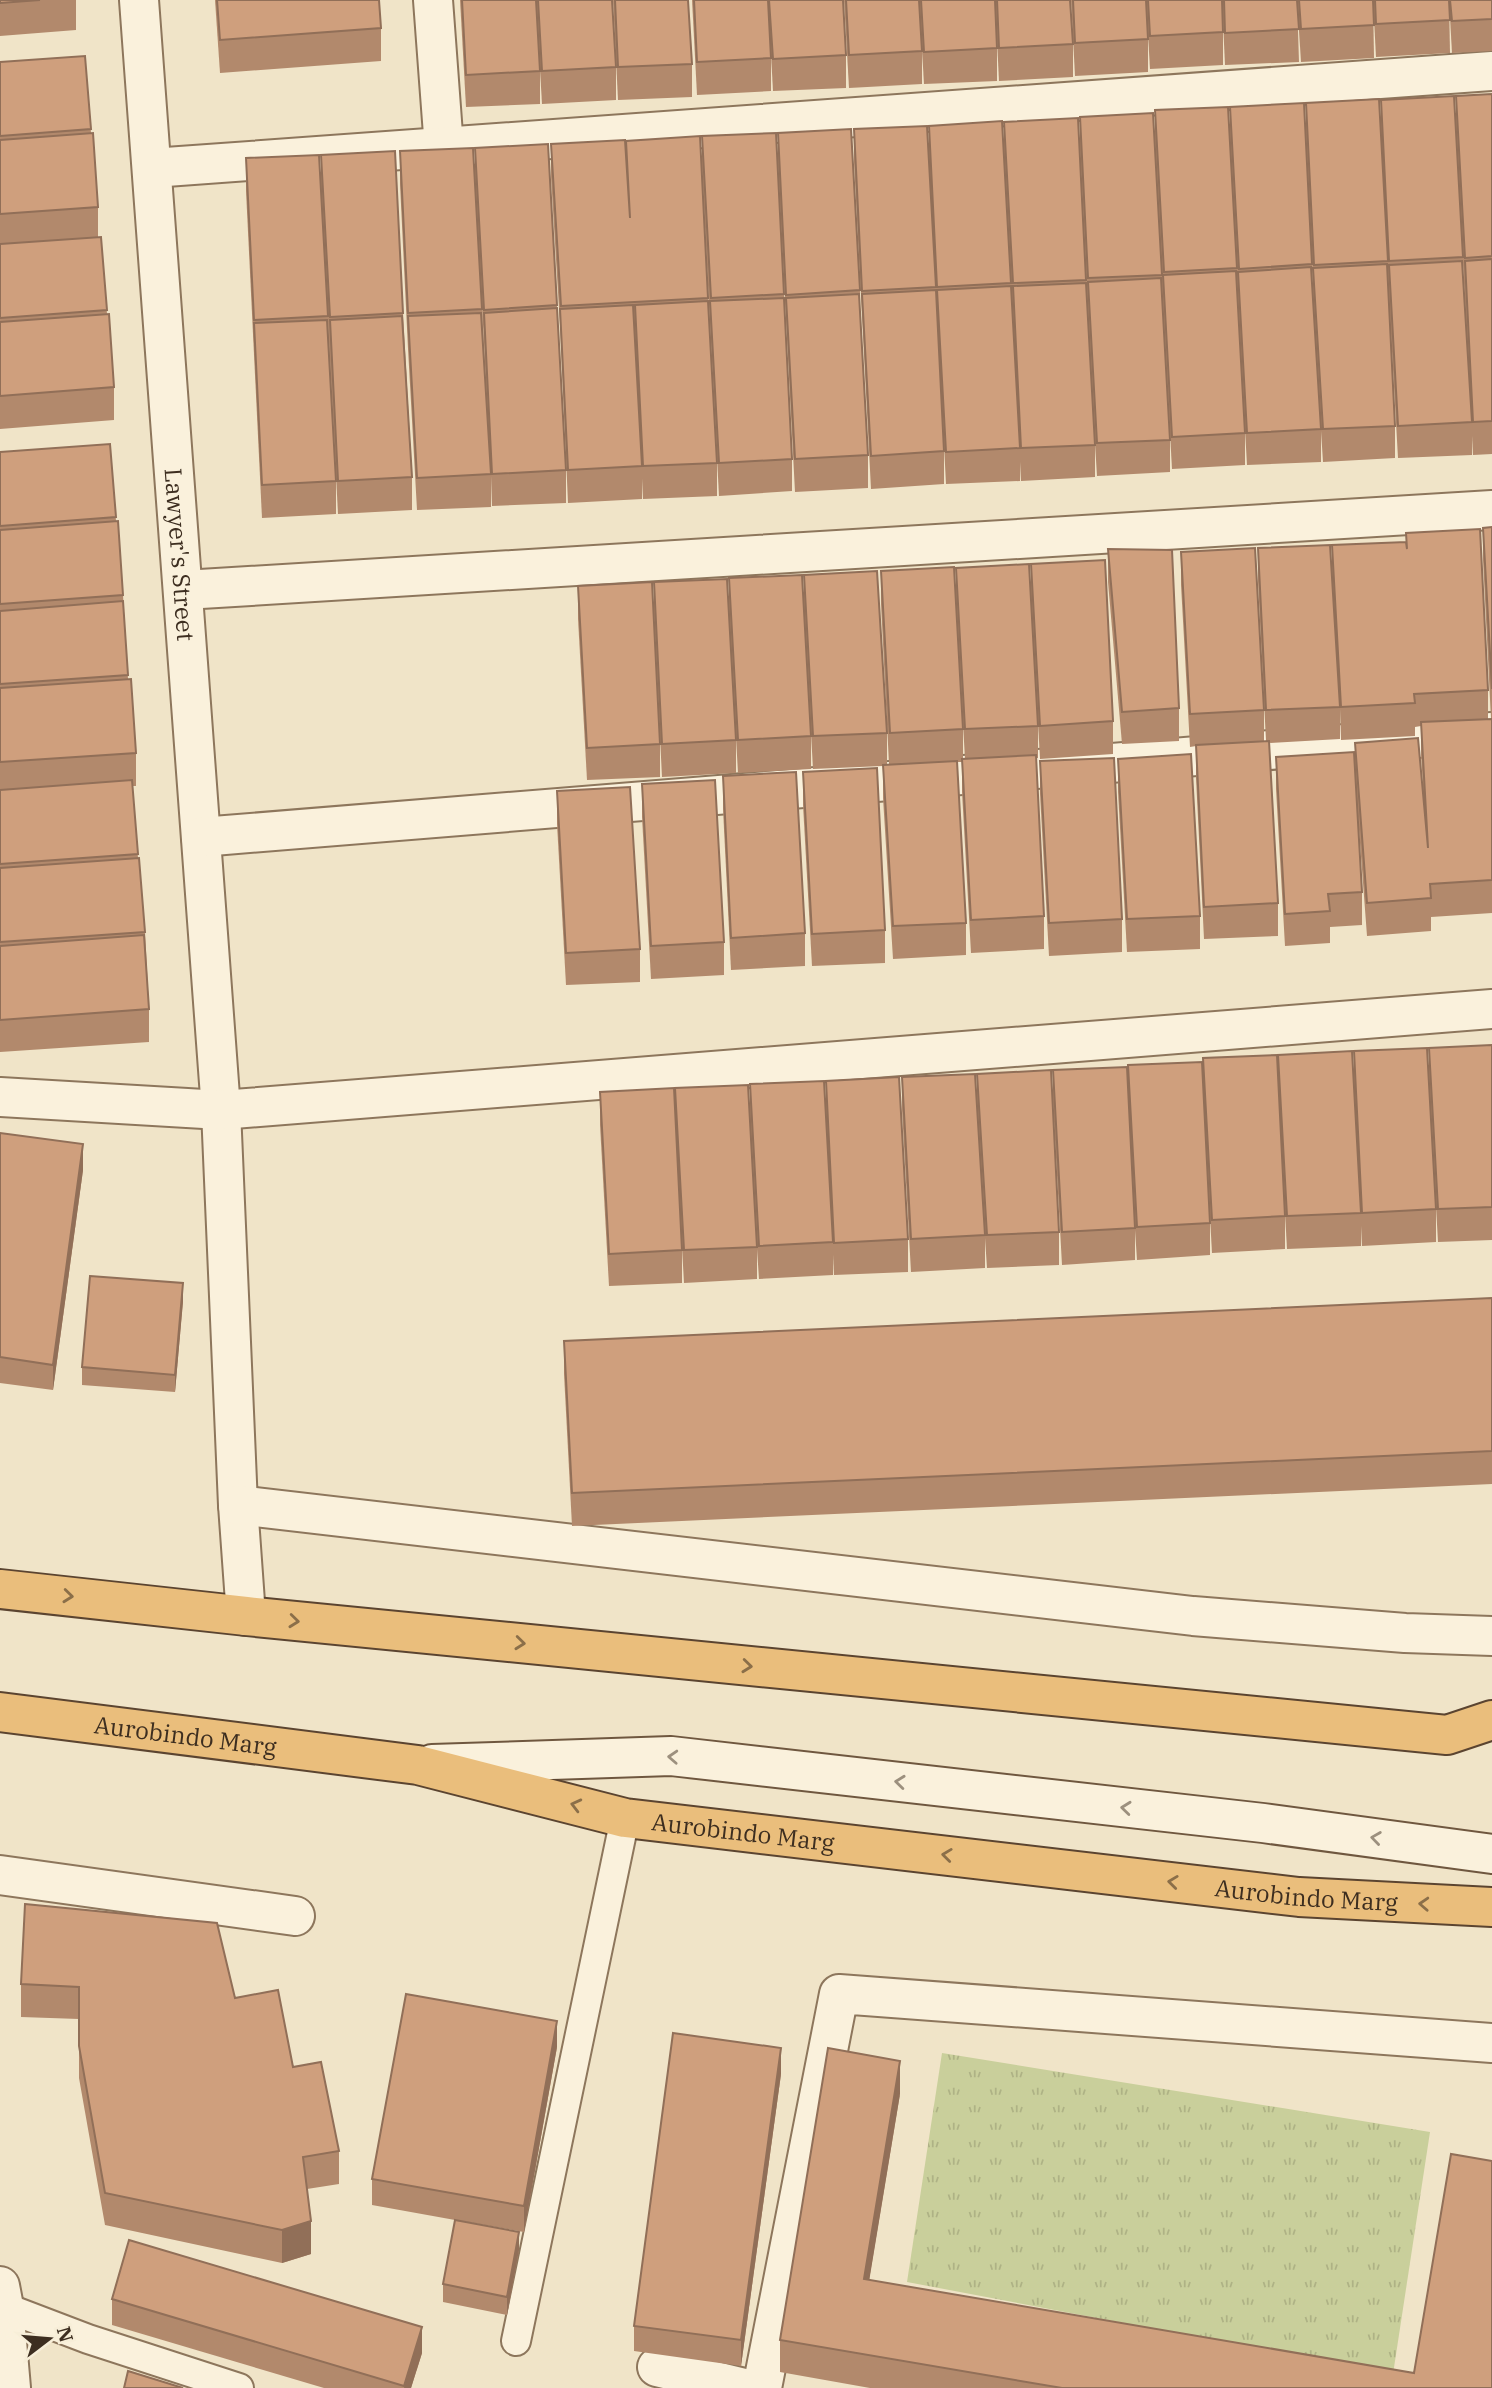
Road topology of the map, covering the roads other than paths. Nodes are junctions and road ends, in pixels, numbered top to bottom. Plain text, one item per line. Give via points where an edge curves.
1 (139, 0) edge
2 (433, 0) edge
3 (1492, 71) edge
4 (444, 148) junction
5 (152, 168) junction
6 (1492, 510) edge
7 (184, 590) junction
8 (1492, 732) edge
9 (201, 837) junction
10 (1492, 1009) edge
11 (0, 1097) edge
12 (221, 1110) junction
13 (238, 1505) junction
14 (0, 1588) edge
15 (246, 1616) junction
16 (1492, 1636) edge
17 (0, 1712) edge
18 (1492, 1720) edge
19 (1447, 1735) junction
20 (1492, 1735) edge
21 (418, 1765) junction
22 (625, 1818) junction
23 (1492, 1854) edge
24 (0, 1875) edge
25 (1492, 1908) edge
26 (295, 1916) dead end
27 (1492, 2043) edge
28 (1, 2300) edge
29 (516, 2341) dead end
30 (657, 2367) dead end
31 (11, 2388) edge
32 (239, 2388) edge
33 (744, 2388) edge
34 (762, 2388) edge

1 - 5 street, Lawyer's Street
2 - 4 street
3 - 4 street
4 - 5 street
5 - 7 street, Lawyer's Street
6 - 7 street
7 - 9 street, Lawyer's Street
8 - 9 street
9 - 12 street, Lawyer's Street
10 - 12 street
11 - 12 street
12 - 13 street, Lawyer's Street
13 - 15 street, Lawyer's Street
13 - 16 street via 1193,1616
14 -> 15 highway
15 -> 19 highway
17 - 21 highway, Aurobindo Marg
18 - 19 highway
19 - 20 street
22 -> 21 highway, Aurobindo Marg
23 -> 21 street via 1263,1823 671,1756
25 -> 22 highway, Aurobindo Marg via 1299,1897
22 - 29 lane
24 - 26 street
27 - 34 street via 839,1994
28 - 31 street
28 - 32 lane via 88,2339
30 - 33 street

